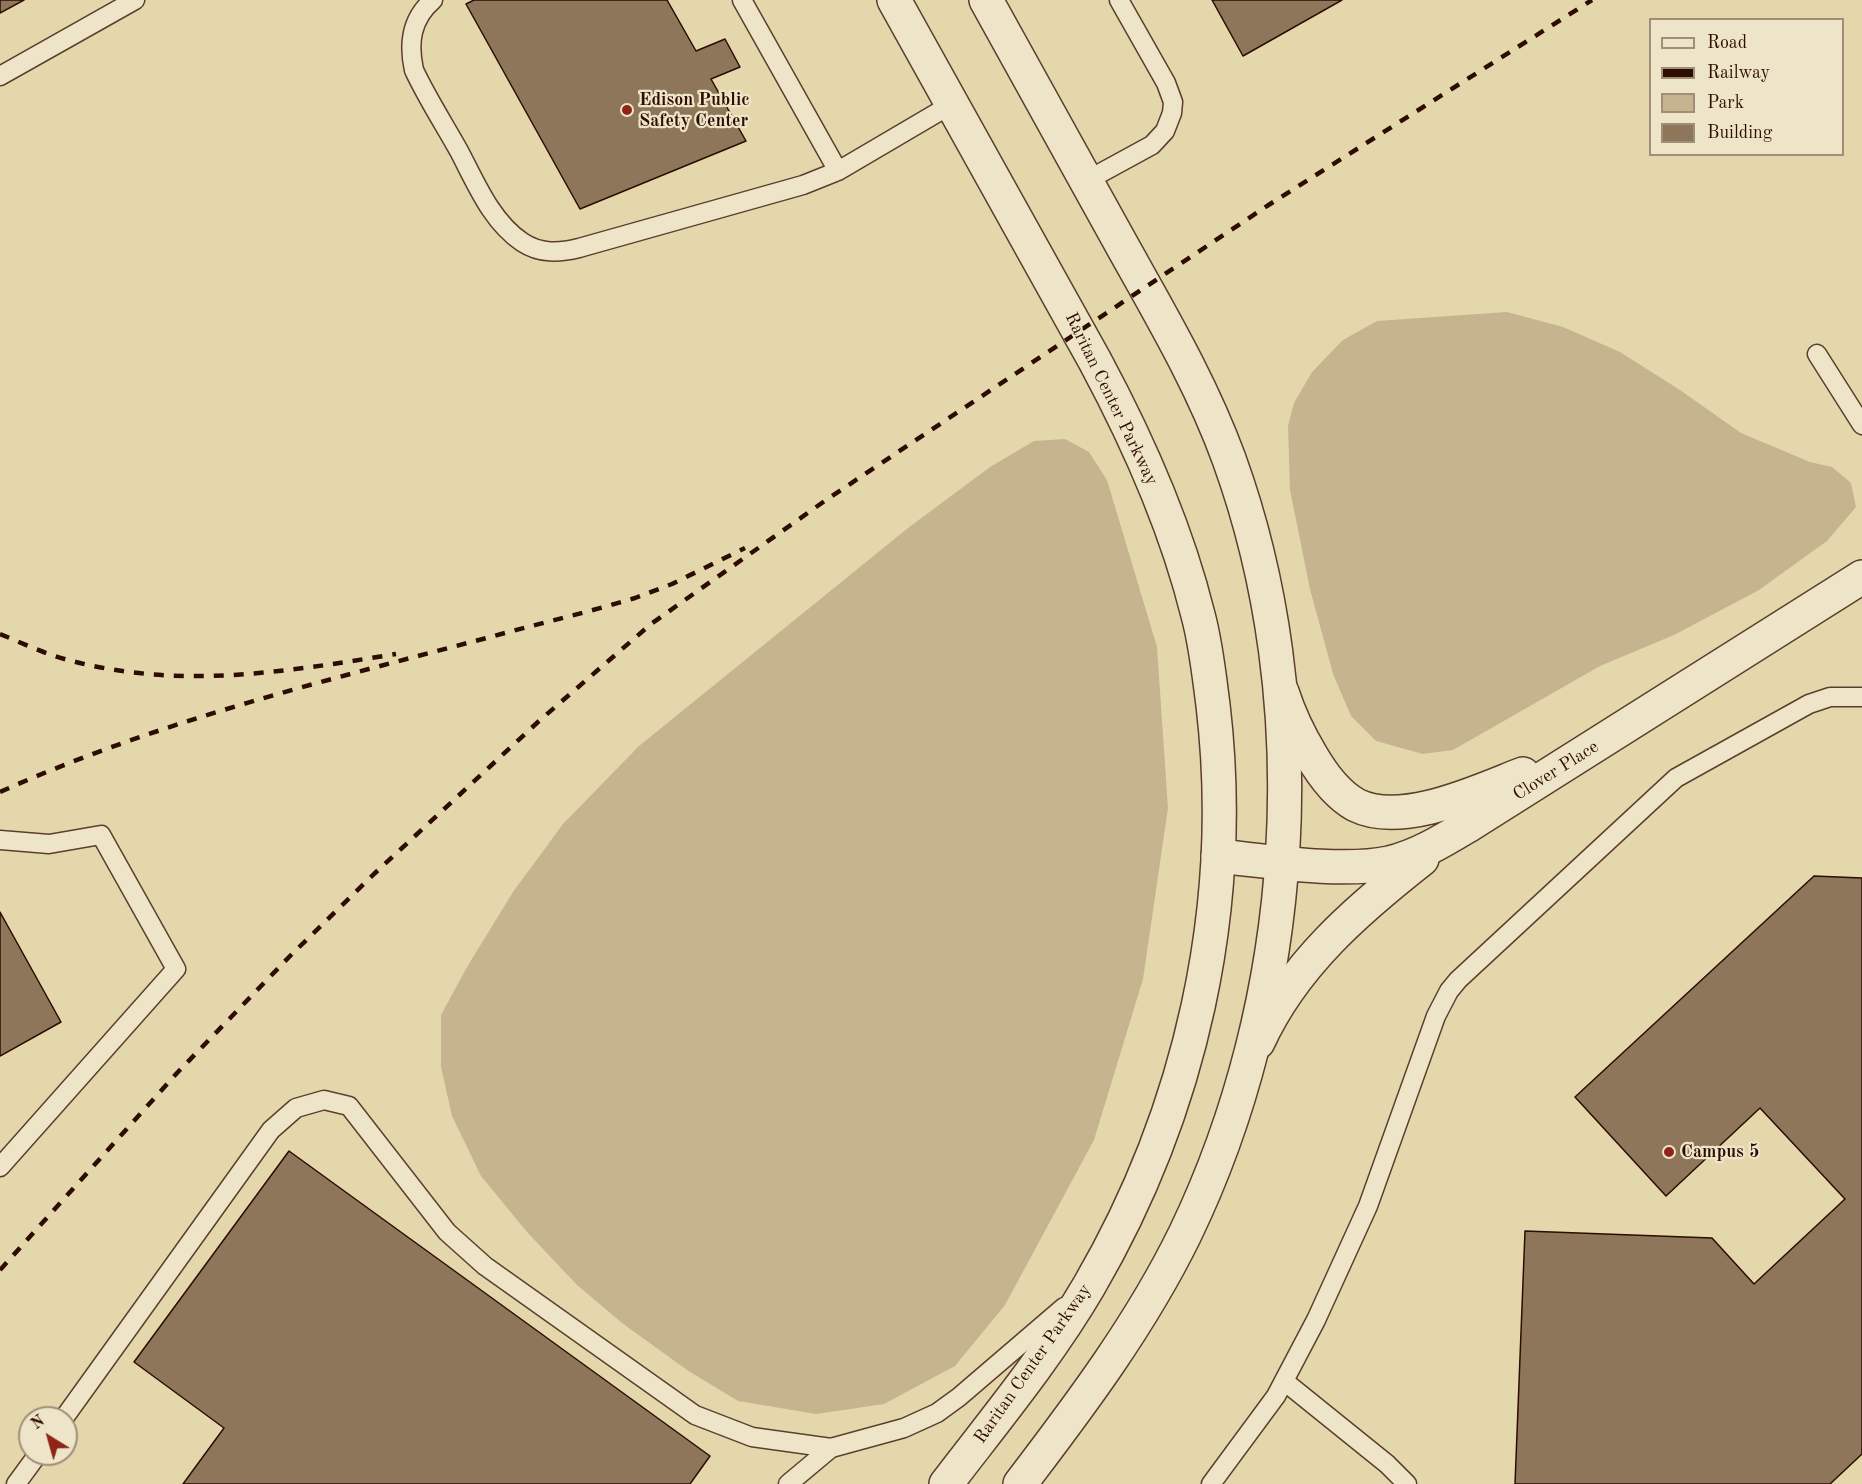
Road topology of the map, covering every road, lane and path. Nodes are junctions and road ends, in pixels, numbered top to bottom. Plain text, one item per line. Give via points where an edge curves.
1 (135, 0) edge
2 (433, 0) edge
3 (742, 0) edge
4 (894, 0) edge
5 (986, 0) edge
6 (1119, 0) edge
7 (0, 76) edge
8 (952, 104) junction
9 (838, 171) junction
10 (1086, 181) junction
11 (1817, 354) dead end
12 (1862, 425) edge
13 (1862, 577) edge
14 (1279, 680) junction
15 (1862, 697) edge
16 (1628, 725) junction
17 (1468, 825) junction
18 (0, 840) edge
19 (1218, 856) junction
20 (1282, 862) junction
21 (1248, 1069) junction
22 (0, 1167) edge
23 (1088, 1286) junction
24 (1284, 1381) junction
25 (73, 1406) edge
26 (831, 1448) junction
27 (29, 1466) edge
28 (16, 1484) edge
29 (788, 1484) edge
30 (946, 1484) edge
31 (1020, 1484) edge
32 (1211, 1484) edge
33 (1407, 1484) edge

1 - 7 lane
2 - 9 lane via 413,27 414,70 491,209 523,243 550,253 579,248 803,185
3 - 9 lane
4 - 8 street, Raritan Center Parkway
5 - 10 street
6 - 10 lane via 1166,83 1173,102 1172,113 1165,131 1152,145
8 - 9 lane
8 - 19 street, Raritan Center Parkway via 1121,411 1180,553 1201,625 1212,700 1218,773
10 - 14 street via 1172,335 1222,442 1252,533
11 - 12 lane
13 - 16 street, Clover Place
14 - 16 street via 1301,738 1325,777 1344,797 1379,811 1406,811 1464,796 1537,768
14 - 20 street via 1285,780
15 - 24 lane via 1830,697 1809,704 1676,778 1458,980 1436,1016 1379,1178 1344,1262
16 - 17 street, Clover Place
17 - 20 street, Clover Place via 1428,848 1388,863 1343,866
17 - 21 street via 1388,887 1309,962 1267,1022
18 - 22 lane via 49,844 101,835 176,969
19 - 20 street, Clover Place
19 - 23 street, Raritan Center Parkway via 1204,979 1173,1100 1139,1189
20 - 21 street via 1268,975
21 - 31 street via 1211,1174 1155,1290 1097,1381
23 - 26 lane via 937,1413 904,1428
23 - 30 street, Raritan Center Parkway via 1050,1347
24 - 32 lane
24 - 33 lane
25 - 26 lane via 271,1130 296,1108 324,1100 349,1106 447,1232 485,1266 695,1415 752,1437
26 - 29 lane
27 - 28 lane

